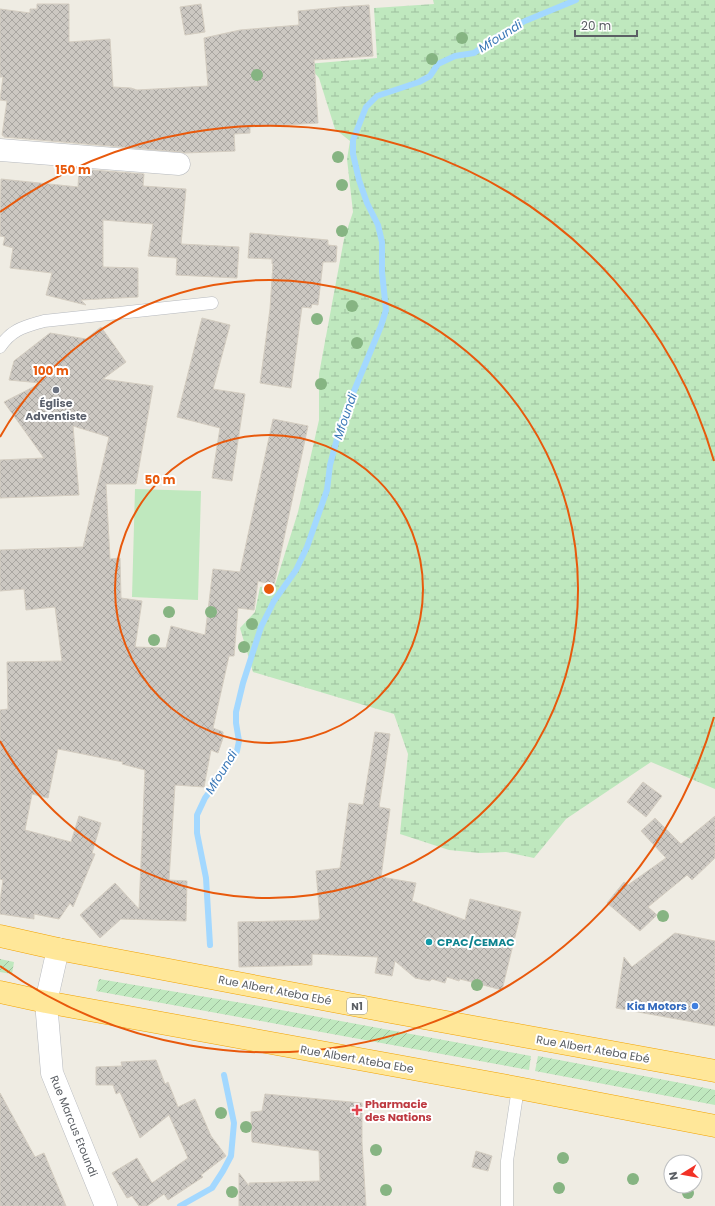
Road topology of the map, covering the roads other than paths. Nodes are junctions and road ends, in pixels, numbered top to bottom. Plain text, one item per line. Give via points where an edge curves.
1 (0, 150) edge
2 (178, 164) dead end
3 (212, 304) dead end
4 (0, 347) edge
5 (0, 936) edge
6 (58, 949) junction
7 (0, 992) edge
8 (46, 1002) junction
9 (715, 1071) edge
10 (518, 1088) junction
11 (715, 1126) edge
12 (106, 1206) edge
13 (507, 1206) edge

1 - 2 street
3 - 4 lane via 44,321 20,328 5,339
5 - 6 highway, Rue Albert Ateba Ebé / N1
6 - 8 street, Rue Marcus Etoundi
6 - 9 highway, Rue Albert Ateba Ebé / N1
7 - 8 highway, Rue Albert Ateba Ebe
8 - 10 highway, Rue Albert Ateba Ebe
8 - 12 street, Rue Marcus Etoundi via 52,1073
10 - 11 highway, Rue Albert Ateba Ebe
10 - 13 lane via 507,1161

